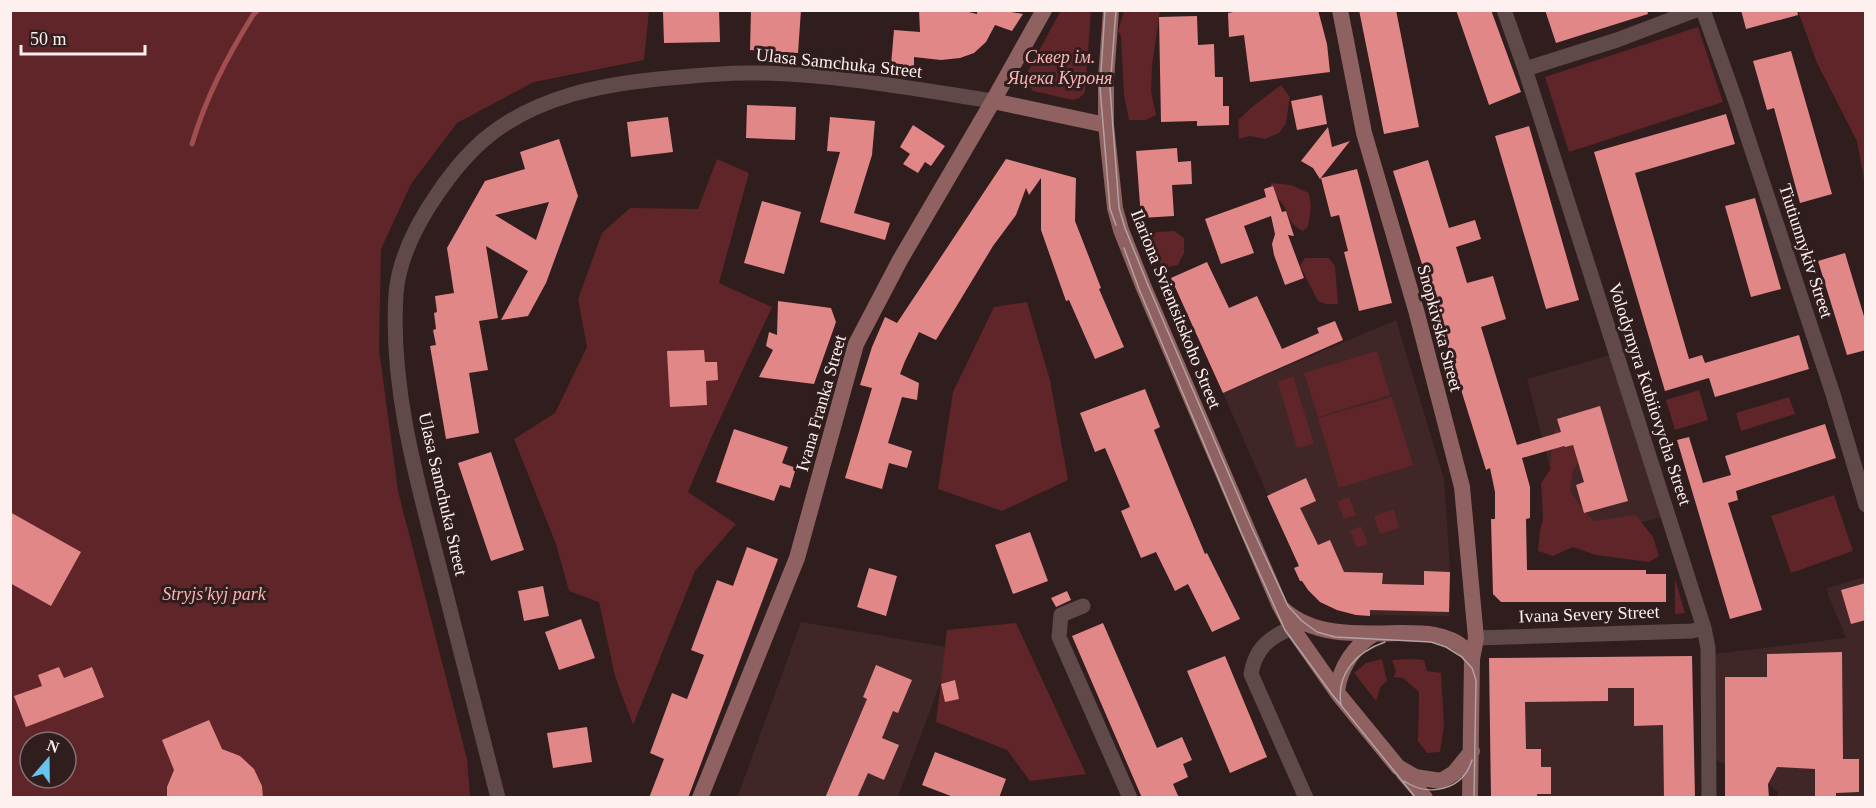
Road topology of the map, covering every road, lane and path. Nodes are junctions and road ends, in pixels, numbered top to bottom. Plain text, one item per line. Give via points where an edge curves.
1 (1044, 10) edge
2 (1111, 10) edge
3 (1340, 10) edge
4 (1504, 10) edge
5 (1696, 10) edge
6 (1702, 10) edge
7 (1525, 69) junction
8 (993, 101) junction
9 (1106, 125) junction
10 (1866, 505) edge
11 (1083, 606) dead end
12 (1280, 606) junction
13 (1292, 628) junction
14 (1704, 628) junction
15 (1374, 634) junction
16 (1476, 638) junction
17 (1472, 659) junction
18 (1337, 691) junction
19 (1472, 750) junction
20 (1398, 767) junction
21 (498, 798) edge
22 (700, 798) edge
23 (1130, 798) edge
24 (1306, 798) edge
25 (1425, 798) edge
26 (1470, 798) edge
27 (1708, 798) edge

1 - 8 main road, Ivana Franka Street
2 - 9 main road, Ilariona Svientsitskoho Street
3 - 16 main road, Snopkivska Street via 1364,132 1462,487
4 - 7 street, Volodymyra Kubiiovycha Street
5 - 7 street
6 - 10 street, Tiutiunnykiv Street via 1830,383
7 - 14 street, Volodymyra Kubiiovycha Street
8 - 9 main road, Ulasa Samchuka Street
8 - 21 street, Ulasa Samchuka Street via 819,76 754,73 638,81 563,96 524,113 491,134 451,174 416,228 400,268 395,334 398,376 412,463
8 - 22 main road, Ivana Franka Street via 856,344 797,558
9 - 12 main road, Ilariona Svientsitskoho Street via 1121,230
11 - 23 street via 1061,615 1059,637
12 - 13 main road, Ilariona Svientsitskoho Street
12 - 15 main road via 1290,616 1328,630
13 - 18 main road, Ilariona Svientsitskoho Street
13 - 24 street via 1276,634 1259,650 1251,674
14 - 16 street, Ivana Severy Street
14 - 27 street, Volodymyra Kubiiovycha Street via 1708,648
15 - 17 main road via 1429,633 1464,648
15 - 18 main road via 1351,656
16 - 17 main road, Snopkivska Street
17 - 19 main road
18 - 20 main road
19 - 20 main road via 1454,773 1441,781 1415,777
19 - 26 main road
20 - 25 main road

